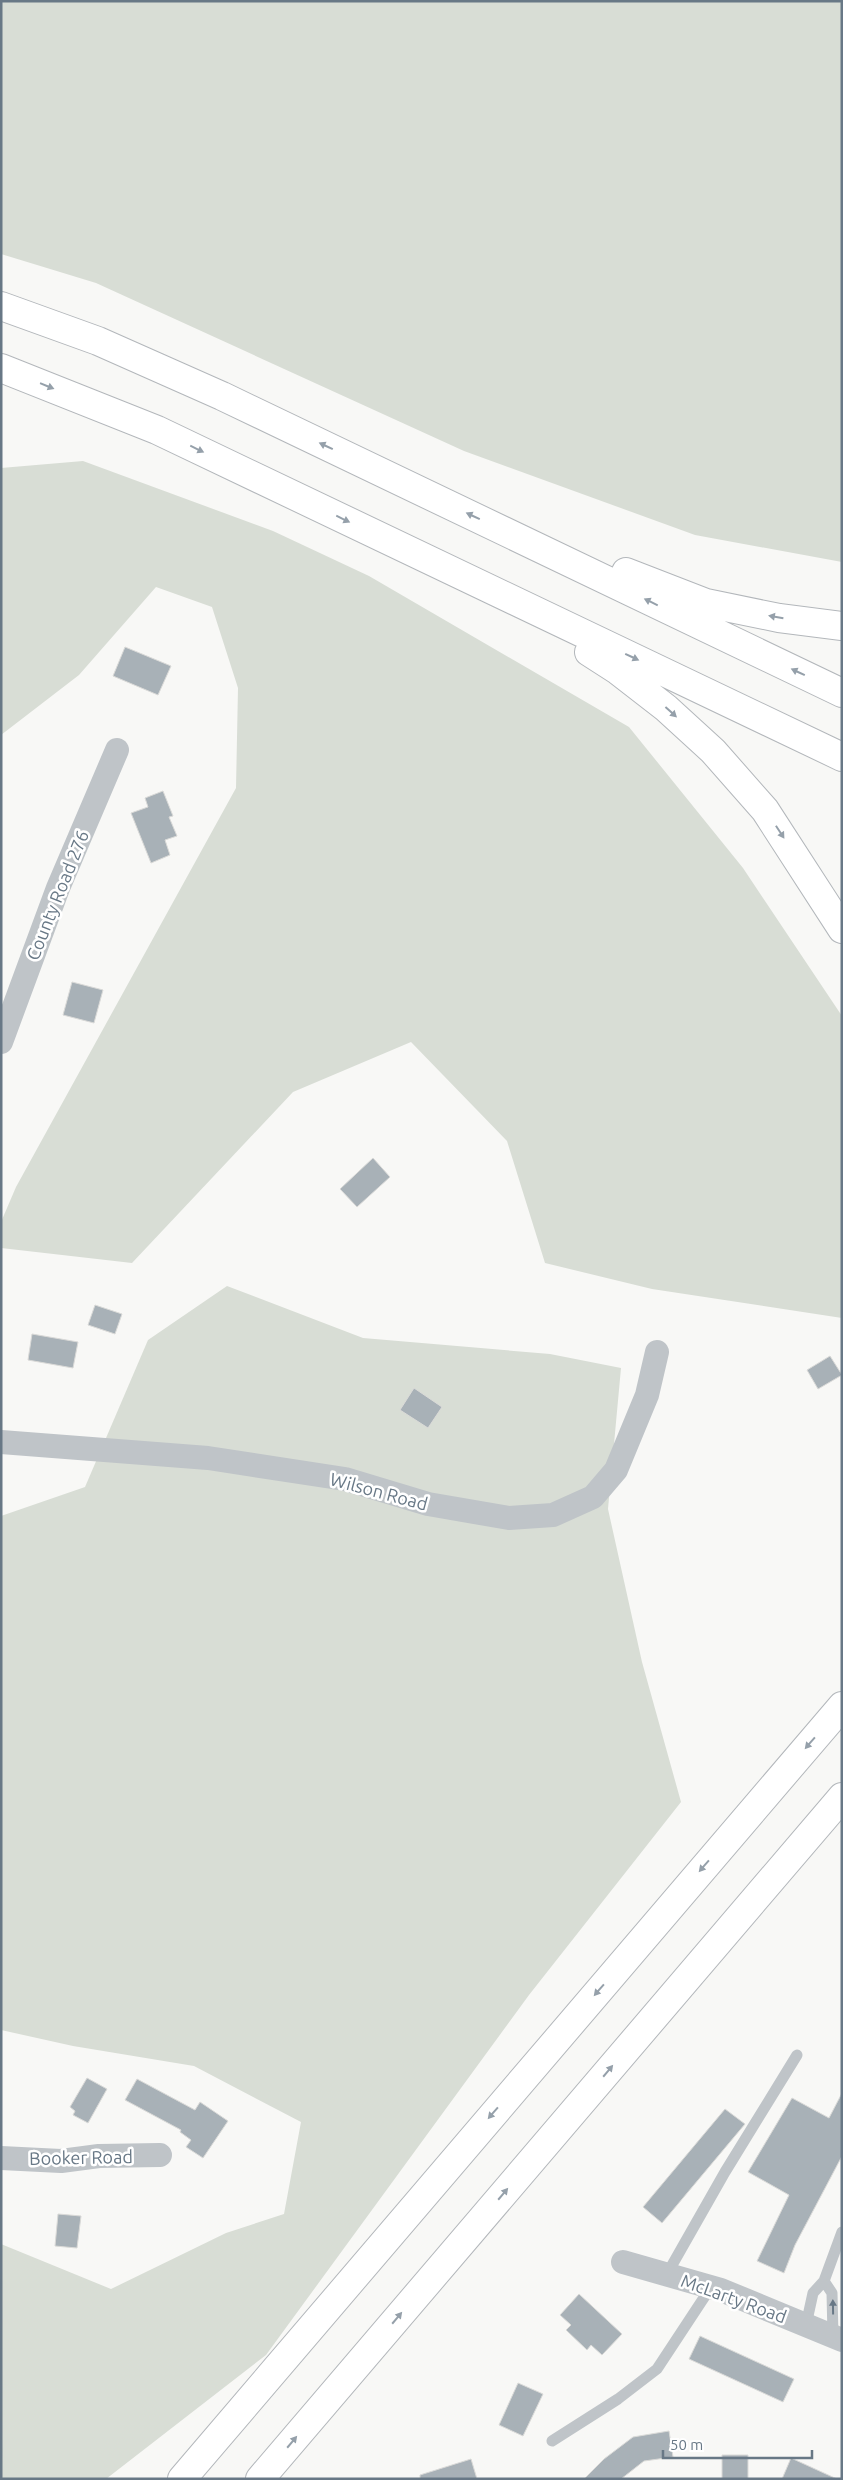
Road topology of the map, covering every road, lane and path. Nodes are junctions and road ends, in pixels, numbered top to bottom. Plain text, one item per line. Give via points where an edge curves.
1 (1, 306) edge
2 (1, 368) edge
3 (504, 531) junction
4 (486, 587) junction
5 (842, 626) edge
6 (842, 693) edge
7 (117, 750) dead end
8 (842, 757) edge
9 (842, 929) edge
10 (1, 1042) edge
11 (658, 1352) dead end
12 (1, 1442) edge
13 (842, 1706) edge
14 (842, 1797) edge
15 (797, 2055) dead end
16 (160, 2155) dead end
17 (1, 2158) edge
18 (842, 2232) edge
19 (623, 2262) dead end
20 (667, 2274) junction
21 (824, 2281) junction
22 (711, 2287) junction
23 (806, 2325) junction
24 (838, 2338) edge
25 (242, 2406) junction
26 (552, 2441) dead end
27 (168, 2479) edge
28 (182, 2479) edge
29 (260, 2479) edge

3 -> 1 highway via 222,396 107,345
2 -> 4 highway via 157,430
5 -> 3 highway via 779,618 706,603 612,566
6 -> 3 highway
4 -> 8 highway
4 -> 9 highway via 617,670 666,708 713,751 766,810
7 - 10 street, County Road 276 via 58,888
11 - 12 street, Wilson Road via 647,1395 616,1470 593,1497 553,1515 509,1518 428,1504 345,1479 208,1458
13 -> 25 highway
29 -> 14 highway
15 - 20 lane
16 - 17 street, Booker Road via 99,2156 61,2161
18 - 21 lane
19 - 20 street, McLarty Road
20 - 22 street, McLarty Road
21 - 23 lane via 813,2293
24 -> 21 lane via 832,2293
22 - 23 street, McLarty Road
22 - 26 lane via 657,2369 618,2399
23 - 24 street, McLarty Road
25 - 27 highway
25 - 28 highway

